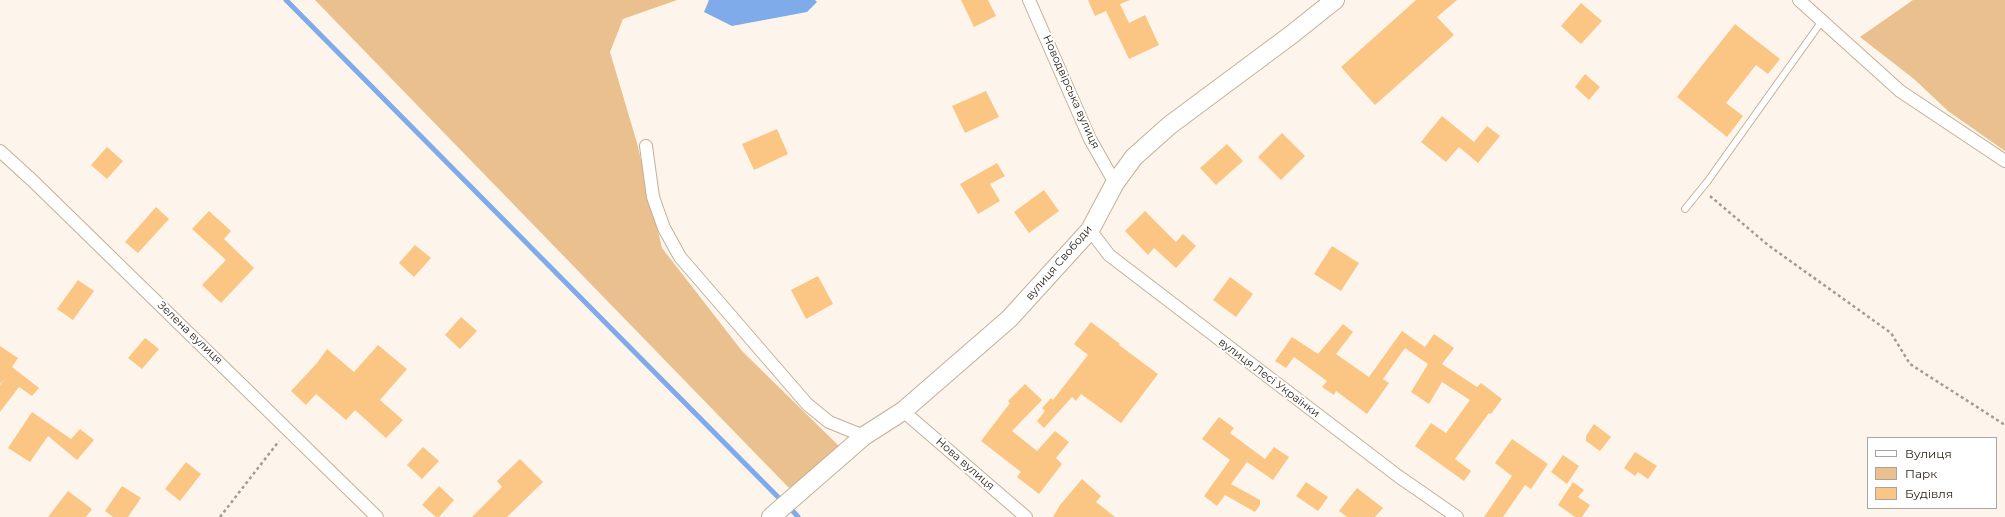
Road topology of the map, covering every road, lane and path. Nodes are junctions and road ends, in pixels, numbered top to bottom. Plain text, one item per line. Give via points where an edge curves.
1 (1029, 0) edge
2 (1335, 0) edge
3 (1799, 0) edge
4 (1822, 21) junction
5 (646, 146) dead end
6 (0, 151) edge
7 (2005, 161) edge
8 (1115, 183) junction
9 (1702, 189) junction
10 (1685, 209) dead end
11 (1090, 230) junction
12 (903, 411) junction
13 (2005, 425) edge
14 (288, 429) junction
15 (864, 436) junction
16 (220, 517) edge
17 (377, 517) edge
18 (771, 517) edge
19 (1026, 517) edge
20 (1457, 517) edge

1 - 8 street, Новодвірська вулиця via 1090,139
2 - 8 main road, вулиця Свободи via 1291,36 1170,125 1134,157
3 - 4 street
4 - 7 street via 1900,91
4 - 9 lane
5 - 15 street via 653,197 664,228 680,257 807,404 829,422
6 - 14 street, Зелена вулиця
8 - 11 main road, вулиця Свободи
9 - 10 lane
9 - 13 path via 1768,245 1891,333 1910,364
11 - 12 main road, вулиця Свободи via 1009,318
11 - 20 street, вулиця Лесі Українки via 1109,255 1398,476
12 - 15 main road, вулиця Свободи
12 - 19 street, Нова вулиця
14 - 16 path
14 - 17 street, Зелена вулиця
15 - 18 main road, вулиця Свободи

